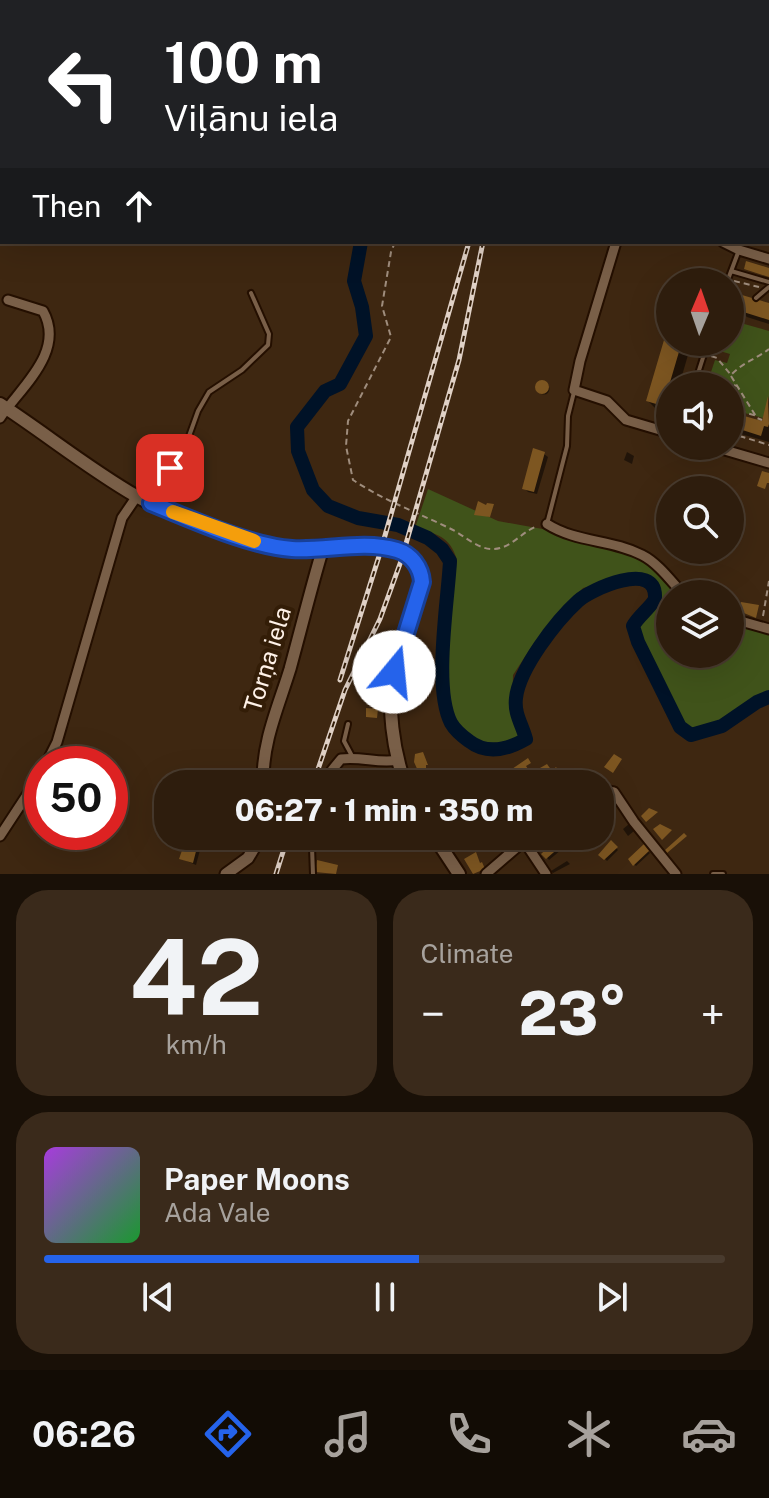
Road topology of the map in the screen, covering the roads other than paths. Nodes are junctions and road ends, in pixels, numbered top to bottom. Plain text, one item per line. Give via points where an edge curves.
1 (615, 244) edge
2 (727, 244) edge
3 (739, 250) junction
4 (769, 259) edge
5 (732, 268) edge
6 (744, 276) edge
7 (768, 286) edge
8 (251, 293) dead end
9 (756, 298) dead end
10 (8, 300) dead end
11 (574, 390) junction
12 (2, 410) edge
13 (656, 429) edge
14 (744, 456) edge
15 (769, 463) edge
16 (137, 496) junction
17 (151, 503) junction
18 (547, 524) joint
19 (330, 548) junction
20 (671, 580) edge
21 (744, 622) edge
22 (766, 627) edge
23 (348, 724) dead end
24 (55, 746) edge
25 (353, 758) junction
26 (398, 760) junction
27 (264, 770) edge
28 (334, 770) edge
29 (401, 770) edge
30 (614, 795) edge
31 (24, 799) edge
32 (0, 836) edge
33 (253, 850) edge
34 (312, 850) edge
35 (443, 850) edge
36 (514, 850) edge
37 (533, 850) edge
38 (226, 874) edge
39 (313, 874) edge
40 (459, 874) edge
41 (486, 874) edge
42 (546, 874) edge
43 (676, 874) edge
44 (713, 874) edge
45 (723, 874) edge

1 - 11 street
2 - 3 street
3 - 4 street
3 - 5 lane
6 - 7 lane
7 - 9 lane
8 - 17 lane via 269,334 268,345 209,392 183,453
10 - 12 street via 43,311 49,338 45,359
11 - 13 street via 607,401 626,420
11 - 18 lane via 567,446
12 - 16 main road
14 - 15 street
16 - 17 main road
16 - 24 street via 122,518
17 - 19 main road via 270,545
18 - 20 street via 565,535 644,555
19 - 26 main road via 369,545 401,551 422,575 394,672
19 - 27 street, Torņa iela via 267,735
21 - 22 street
23 - 25 lane via 344,741
25 - 26 street
25 - 28 street via 337,763
26 - 29 main road
30 - 43 street
31 - 32 street
33 - 38 street
34 - 39 lane
35 - 40 main road
36 - 41 street
37 - 42 street
44 - 45 lane

